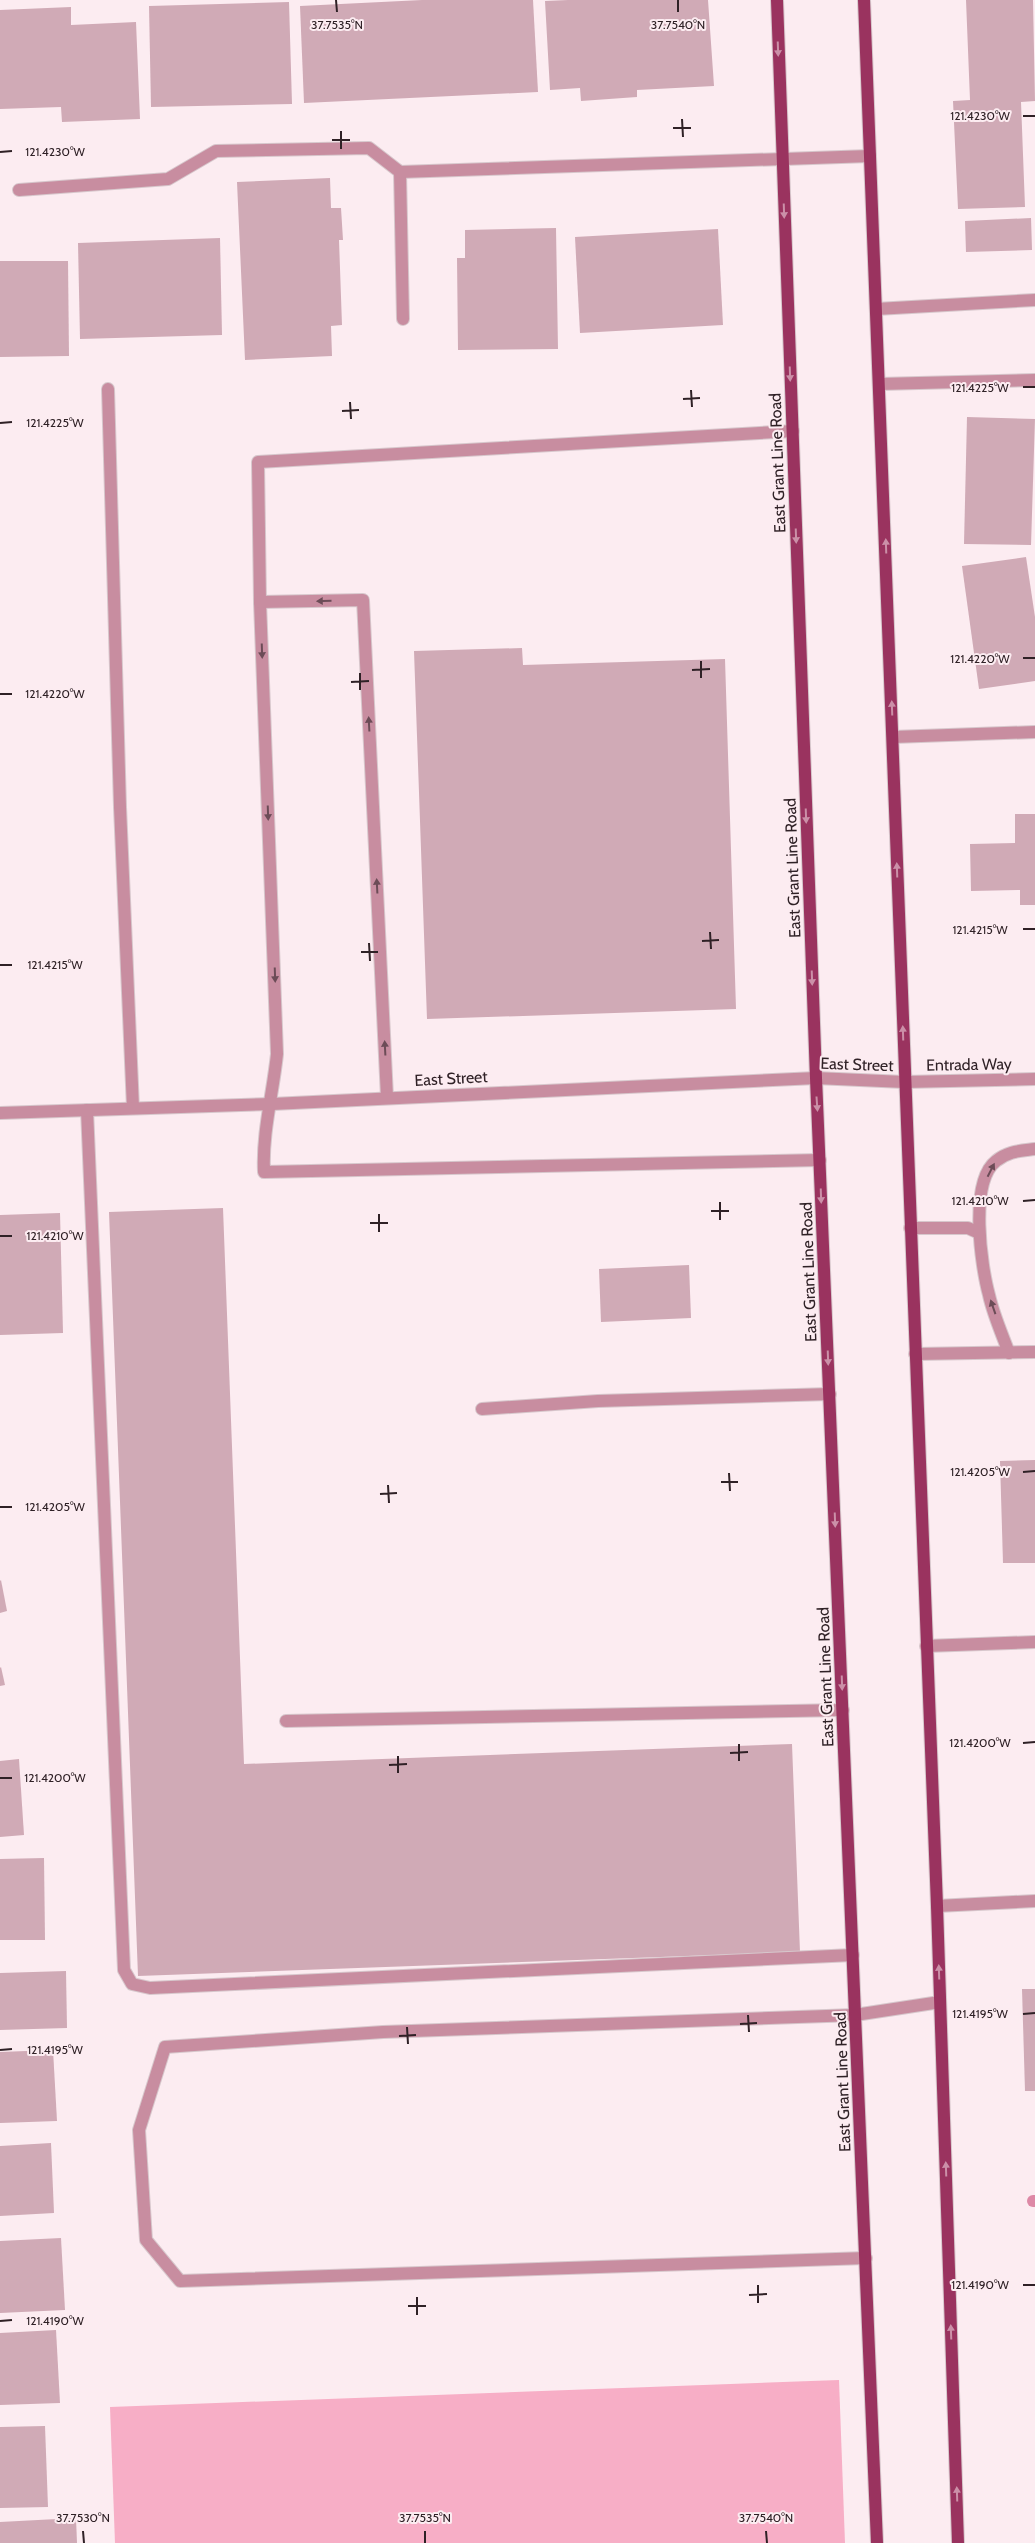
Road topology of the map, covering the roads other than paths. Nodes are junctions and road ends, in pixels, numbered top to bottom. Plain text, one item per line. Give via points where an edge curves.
1 (777, 0) edge
2 (864, 0) edge
3 (870, 156) junction
4 (782, 159) junction
5 (400, 172) junction
6 (19, 190) dead end
7 (1035, 300) edge
8 (876, 309) junction
9 (403, 319) dead end
10 (1035, 380) edge
11 (879, 384) junction
12 (108, 389) dead end
13 (792, 431) junction
14 (260, 602) junction
15 (1035, 732) edge
16 (893, 736) junction
17 (816, 1078) junction
18 (1035, 1079) edge
19 (904, 1082) junction
20 (387, 1097) junction
21 (272, 1104) junction
22 (133, 1108) junction
23 (87, 1110) junction
24 (0, 1113) edge
25 (1035, 1149) edge
26 (820, 1160) junction
27 (910, 1228) junction
28 (979, 1234) junction
29 (1035, 1352) edge
30 (1009, 1353) junction
31 (915, 1354) junction
32 (830, 1394) junction
33 (482, 1409) dead end
34 (1035, 1642) edge
35 (926, 1646) junction
36 (843, 1710) junction
37 (286, 1721) dead end
38 (1035, 1901) edge
39 (937, 1906) junction
40 (853, 1955) junction
41 (940, 2002) junction
42 (855, 2015) junction
43 (866, 2258) junction
44 (877, 2543) edge
45 (958, 2543) edge

1 -> 4 main road, East Grant Line Road
2 - 3 main road
3 - 4 street
3 - 8 main road
4 - 5 street
4 -> 13 main road, East Grant Line Road
5 - 6 street via 370,148 216,151 168,179
5 - 9 street
7 - 8 street
8 - 11 main road
10 - 11 street
16 -> 11 main road
12 - 22 street via 120,808
13 - 14 street via 258,462
13 -> 17 main road, East Grant Line Road
20 -> 14 street via 363,600
14 -> 21 street via 278,1054
15 - 16 street
19 -> 16 main road
17 - 19 street, East Street
17 - 20 street, East Street
17 -> 26 main road, East Grant Line Road
18 - 19 street, Entrada Way
19 - 27 main road
20 - 21 street, East Street
21 - 22 street, East Street
21 - 26 street via 263,1147 264,1172
22 - 23 street, East Street
23 - 24 street, East Street
23 - 40 street via 124,1970 132,1984 150,1988
28 -> 25 street via 981,1190 994,1162 1010,1152
26 -> 32 main road, East Grant Line Road
27 - 28 street via 968,1228
27 - 31 main road
30 -> 28 street via 989,1295
29 - 30 street
30 - 31 street
31 - 35 main road
32 - 33 street via 598,1401
32 -> 36 main road, East Grant Line Road
34 - 35 street
35 - 39 main road
36 - 37 street
36 - 40 main road, East Grant Line Road
38 - 39 street
41 -> 39 main road
40 - 42 main road, East Grant Line Road
41 - 42 street
45 -> 41 main road
42 - 43 main road, East Grant Line Road
42 - 43 street via 383,2032 165,2047 139,2130 146,2240 180,2281
43 - 44 main road, East Grant Line Road

